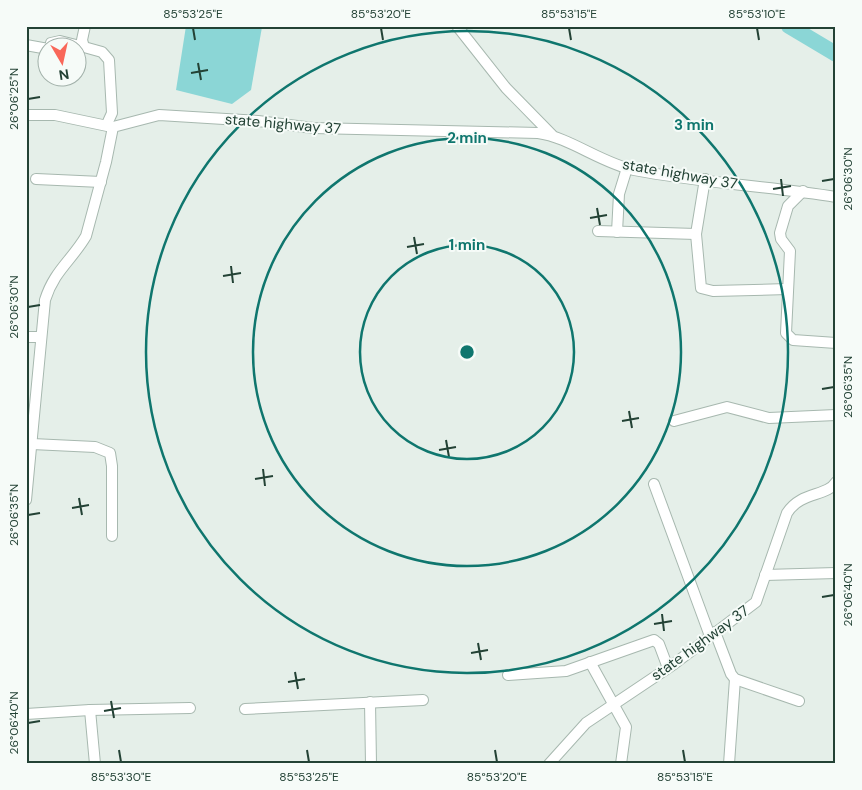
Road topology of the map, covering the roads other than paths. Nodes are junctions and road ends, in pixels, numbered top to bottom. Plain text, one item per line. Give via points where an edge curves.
1 (457, 26) edge
2 (88, 48) edge
3 (26, 115) edge
4 (110, 126) junction
5 (552, 135) junction
6 (627, 168) junction
7 (36, 178) dead end
8 (705, 180) junction
9 (101, 182) junction
10 (803, 192) junction
11 (836, 197) edge
12 (598, 231) dead end
13 (617, 232) junction
14 (696, 234) junction
15 (788, 289) junction
16 (26, 337) edge
17 (41, 337) junction
18 (836, 343) edge
19 (836, 416) edge
20 (674, 421) dead end
21 (32, 444) junction
22 (836, 482) edge
23 (654, 484) dead end
24 (26, 500) edge
25 (112, 536) dead end
26 (836, 573) edge
27 (764, 576) junction
28 (712, 634) junction
29 (590, 662) junction
30 (668, 668) junction
31 (508, 675) dead end
32 (735, 679) junction
33 (423, 700) dead end
34 (799, 701) dead end
35 (370, 702) junction
36 (614, 702) junction
37 (190, 708) dead end
38 (245, 709) dead end
39 (90, 710) junction
40 (26, 714) edge
41 (95, 764) edge
42 (371, 764) edge
43 (550, 764) edge
44 (621, 764) edge
45 (729, 764) edge

1 - 5 street via 506,88
2 - 4 street via 102,52 109,60
3 - 4 street via 55,115
4 - 5 street, state highway 37 via 158,115 313,128
4 - 9 street
5 - 6 street, state highway 37 via 582,151
6 - 8 street, state highway 37
6 - 13 street via 619,194
7 - 9 street
8 - 10 street, state highway 37
8 - 14 street
9 - 17 street via 86,236 58,270 50,286
10 - 11 street, state highway 37
10 - 15 street via 788,206 780,233 790,251
12 - 13 street
13 - 14 street
14 - 15 street via 700,284 706,291
15 - 18 street via 785,326 788,338
16 - 17 street
17 - 21 street
19 - 20 street via 769,418 727,407
21 - 24 street
21 - 25 street via 95,447 110,453
22 - 27 street, state highway 37 via 828,490 805,497 792,506
23 - 28 street
26 - 27 street
27 - 28 street, state highway 37 via 756,602
28 - 30 street, state highway 37
28 - 32 street
29 - 30 street via 654,640 660,644
29 - 31 street via 561,673
29 - 36 street
30 - 36 street, state highway 37
32 - 34 street
32 - 45 street
33 - 35 street
35 - 38 street
35 - 42 street
36 - 43 street, state highway 37 via 586,722
36 - 44 street via 626,727
37 - 39 street
39 - 40 street
39 - 41 street

